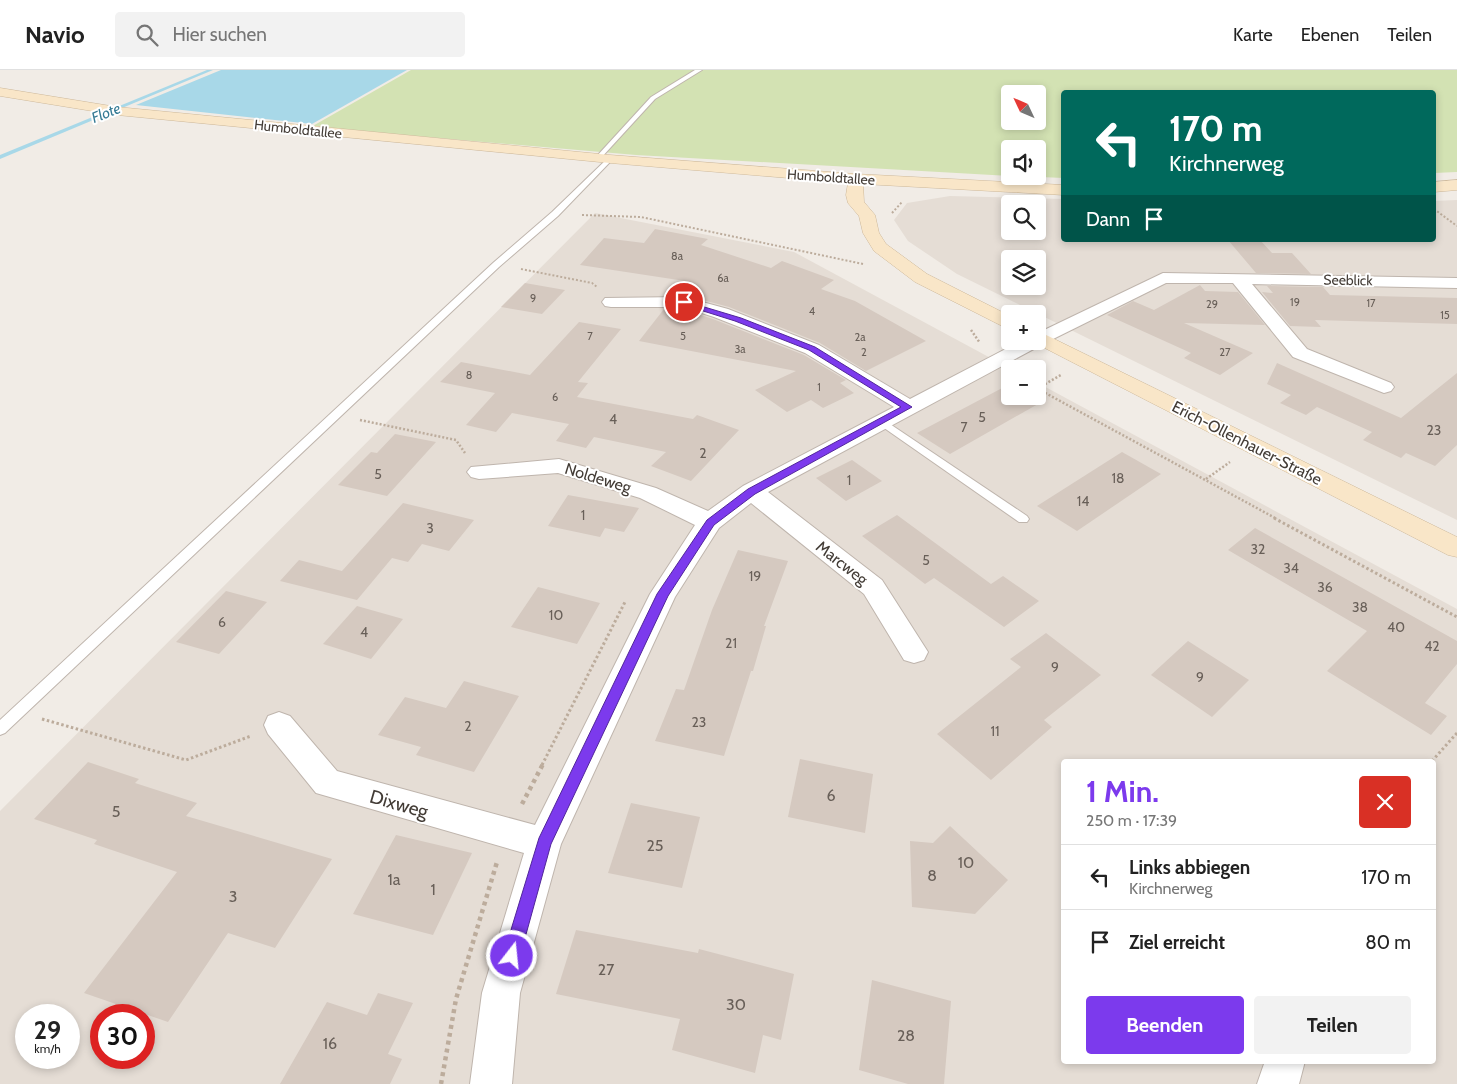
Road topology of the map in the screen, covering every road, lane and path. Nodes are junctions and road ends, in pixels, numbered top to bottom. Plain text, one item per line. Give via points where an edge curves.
1 (699, 70) edge
2 (0, 92) edge
3 (604, 159) junction
4 (856, 179) junction
5 (1457, 185) edge
6 (1436, 187) edge
7 (1061, 190) edge
8 (877, 199) junction
9 (1436, 210) edge
10 (555, 214) junction
11 (1457, 226) edge
12 (865, 264) dead end
13 (531, 271) dead end
14 (1238, 278) junction
15 (1457, 283) edge
16 (611, 302) joint
17 (1001, 319) edge
18 (1046, 336) edge
19 (1046, 344) edge
20 (1019, 350) edge
21 (1384, 387) dead end
22 (1046, 393) edge
23 (908, 407) junction
24 (881, 421) junction
25 (374, 422) dead end
26 (1232, 461) dead end
27 (479, 472) joint
28 (1206, 480) junction
29 (751, 491) junction
30 (1023, 519) dead end
31 (710, 522) junction
32 (1457, 548) edge
33 (1457, 617) edge
34 (914, 652) dead end
35 (18, 712) junction
36 (279, 725) joint
37 (0, 729) edge
38 (1457, 733) edge
39 (1434, 759) edge
40 (507, 834) junction
41 (544, 843) junction
42 (1284, 1064) edge
43 (441, 1084) edge
44 (491, 1084) edge
45 (1278, 1084) edge

1 - 3 lane via 653,98
2 - 3 street, Humboldtallee via 117,111
3 - 4 street, Humboldtallee
3 - 10 lane
4 - 8 street, Humboldtallee
4 - 8 street via 856,203
5 - 6 street
7 - 8 street, Humboldtallee
8 - 17 street via 871,233 880,247 921,278
9 - 11 path
10 - 12 path via 641,217
10 - 35 lane
13 - 16 path via 592,283
14 - 15 street, Seeblick
14 - 18 street, Seeblick via 1163,278
14 - 21 street via 1300,353
16 - 23 street via 684,302 721,314 812,349
19 - 32 street, Erich-Ollenhauer-Straße
20 - 23 street, Seeblick
22 - 28 path
23 - 24 street, Seeblick
24 - 29 street, Seeblick
24 - 30 lane
25 - 27 path via 456,440
26 - 28 path
27 - 31 street, Noldeweg via 559,466 648,493
28 - 33 path
29 - 31 street, Seeblick
29 - 34 street, Marcweg via 874,587
31 - 41 street, Seeblick via 663,594
35 - 36 path via 186,760
35 - 37 lane
36 - 40 street, Dixweg via 327,783
38 - 39 path
40 - 41 street, Dixweg
40 - 43 path via 465,958
41 - 44 street, Seeblick via 501,993
42 - 45 street

